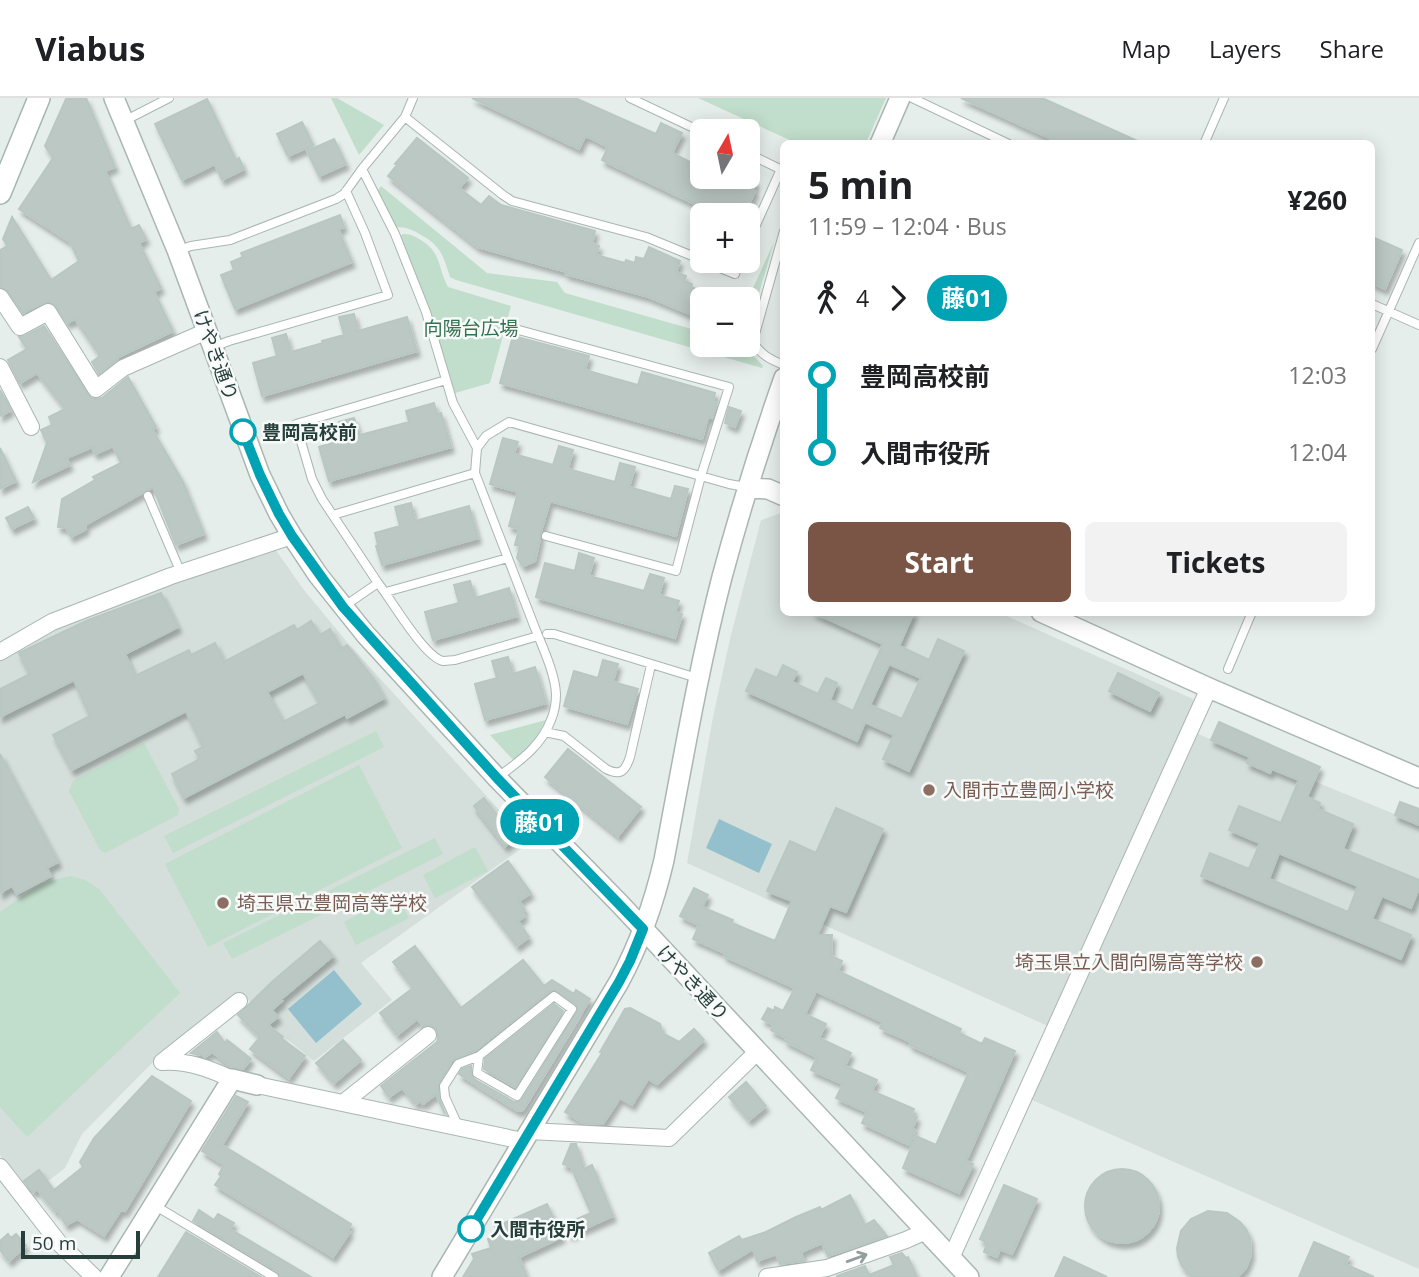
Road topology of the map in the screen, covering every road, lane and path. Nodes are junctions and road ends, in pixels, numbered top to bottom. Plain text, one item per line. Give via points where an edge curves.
1 (39, 98) edge
2 (114, 98) edge
3 (169, 98) edge
4 (413, 98) edge
5 (630, 98) edge
6 (900, 98) edge
7 (912, 98) edge
8 (1224, 98) edge
9 (405, 117) junction
10 (124, 121) junction
11 (690, 126) edge
12 (882, 140) edge
13 (1001, 140) edge
14 (1207, 140) edge
15 (760, 159) edge
16 (362, 169) junction
17 (780, 169) edge
18 (780, 176) edge
19 (346, 191) junction
20 (0, 193) edge
21 (760, 218) edge
22 (1419, 243) edge
23 (780, 245) edge
24 (177, 250) junction
25 (690, 255) edge
26 (0, 297) edge
27 (1375, 305) edge
28 (1390, 311) junction
29 (1419, 325) edge
30 (508, 327) dead end
31 (210, 339) junction
32 (1375, 343) edge
33 (780, 363) edge
34 (0, 366) edge
35 (446, 380) junction
36 (780, 390) edge
37 (32, 427) dead end
38 (477, 448) junction
39 (475, 473) junction
40 (701, 477) junction
41 (748, 488) junction
42 (780, 494) edge
43 (148, 496) dead end
44 (333, 515) junction
45 (292, 536) junction
46 (546, 536) dead end
47 (508, 558) junction
48 (181, 573) junction
49 (378, 583) junction
50 (386, 592) junction
51 (343, 607) junction
52 (1050, 616) edge
53 (1250, 616) edge
54 (542, 635) junction
55 (0, 652) edge
56 (651, 665) junction
57 (1228, 669) dead end
58 (700, 679) junction
59 (1209, 688) junction
60 (545, 732) junction
61 (497, 778) junction
62 (1419, 778) edge
63 (643, 929) junction
64 (239, 1001) dead end
65 (428, 1035) dead end
66 (758, 1051) junction
67 (478, 1056) junction
68 (232, 1079) junction
69 (257, 1085) joint
70 (343, 1103) junction
71 (459, 1128) junction
72 (526, 1136) junction
73 (0, 1167) edge
74 (153, 1205) junction
75 (926, 1231) junction
76 (951, 1258) junction
77 (94, 1277) edge
78 (109, 1277) edge
79 (274, 1277) edge
80 (442, 1277) edge
81 (767, 1277) edge
82 (969, 1277) edge

1 - 20 main road
2 - 10 street, けやき通り
3 - 10 lane
4 - 9 lane
5 - 11 lane
6 - 12 street
7 - 13 lane
8 - 14 lane
9 - 16 lane
9 - 25 lane via 512,201 646,237
10 - 24 street, けやき通り
15 - 17 lane
16 - 19 lane
16 - 35 lane via 395,234 426,312
18 - 21 lane
19 - 24 lane via 230,240
19 - 31 lane via 388,295 229,341
22 - 28 lane
23 - 33 lane via 753,341
24 - 31 street, けやき通り
26 - 31 street via 20,327 48,312 96,389 123,368
27 - 28 lane
28 - 29 lane
28 - 32 lane
30 - 40 lane via 729,387
31 - 45 street, けやき通り via 260,475
34 - 37 street
35 - 38 lane
35 - 44 lane via 296,424 312,479
36 - 41 street
38 - 39 lane
38 - 40 lane via 486,436 509,422
39 - 44 lane
39 - 47 lane
40 - 41 lane
40 - 46 lane via 676,571
41 - 42 street
41 - 58 street via 722,577
43 - 48 lane
44 - 49 lane
45 - 48 street
45 - 51 street, けやき通り
47 - 50 lane
47 - 54 lane
48 - 55 street via 52,622
49 - 50 lane
49 - 51 lane
50 - 54 lane via 410,629 444,661
51 - 61 street, けやき通り
52 - 59 street
53 - 57 lane
54 - 56 lane via 554,634
54 - 60 lane via 556,694
56 - 58 lane
56 - 60 lane via 630,757 618,773 564,736
58 - 63 street via 664,860
59 - 62 street
59 - 76 street
60 - 61 lane via 526,756
61 - 63 street, けやき通り
63 - 66 street, けやき通り
63 - 72 street via 619,982
64 - 68 street via 162,1062 195,1065
65 - 70 street
66 - 72 street via 669,1138
66 - 75 street, けやき通り
67 - 67 lane via 554,996 572,1009 517,1096 477,1073
67 - 71 lane via 457,1063 444,1086
68 - 69 street
68 - 74 street
69 - 70 street
70 - 71 street
71 - 72 street
72 - 80 street
73 - 77 street via 59,1242
74 - 78 street
74 - 79 lane
75 - 76 street, けやき通り
81 -> 75 street via 827,1268
76 - 82 street, けやき通り

